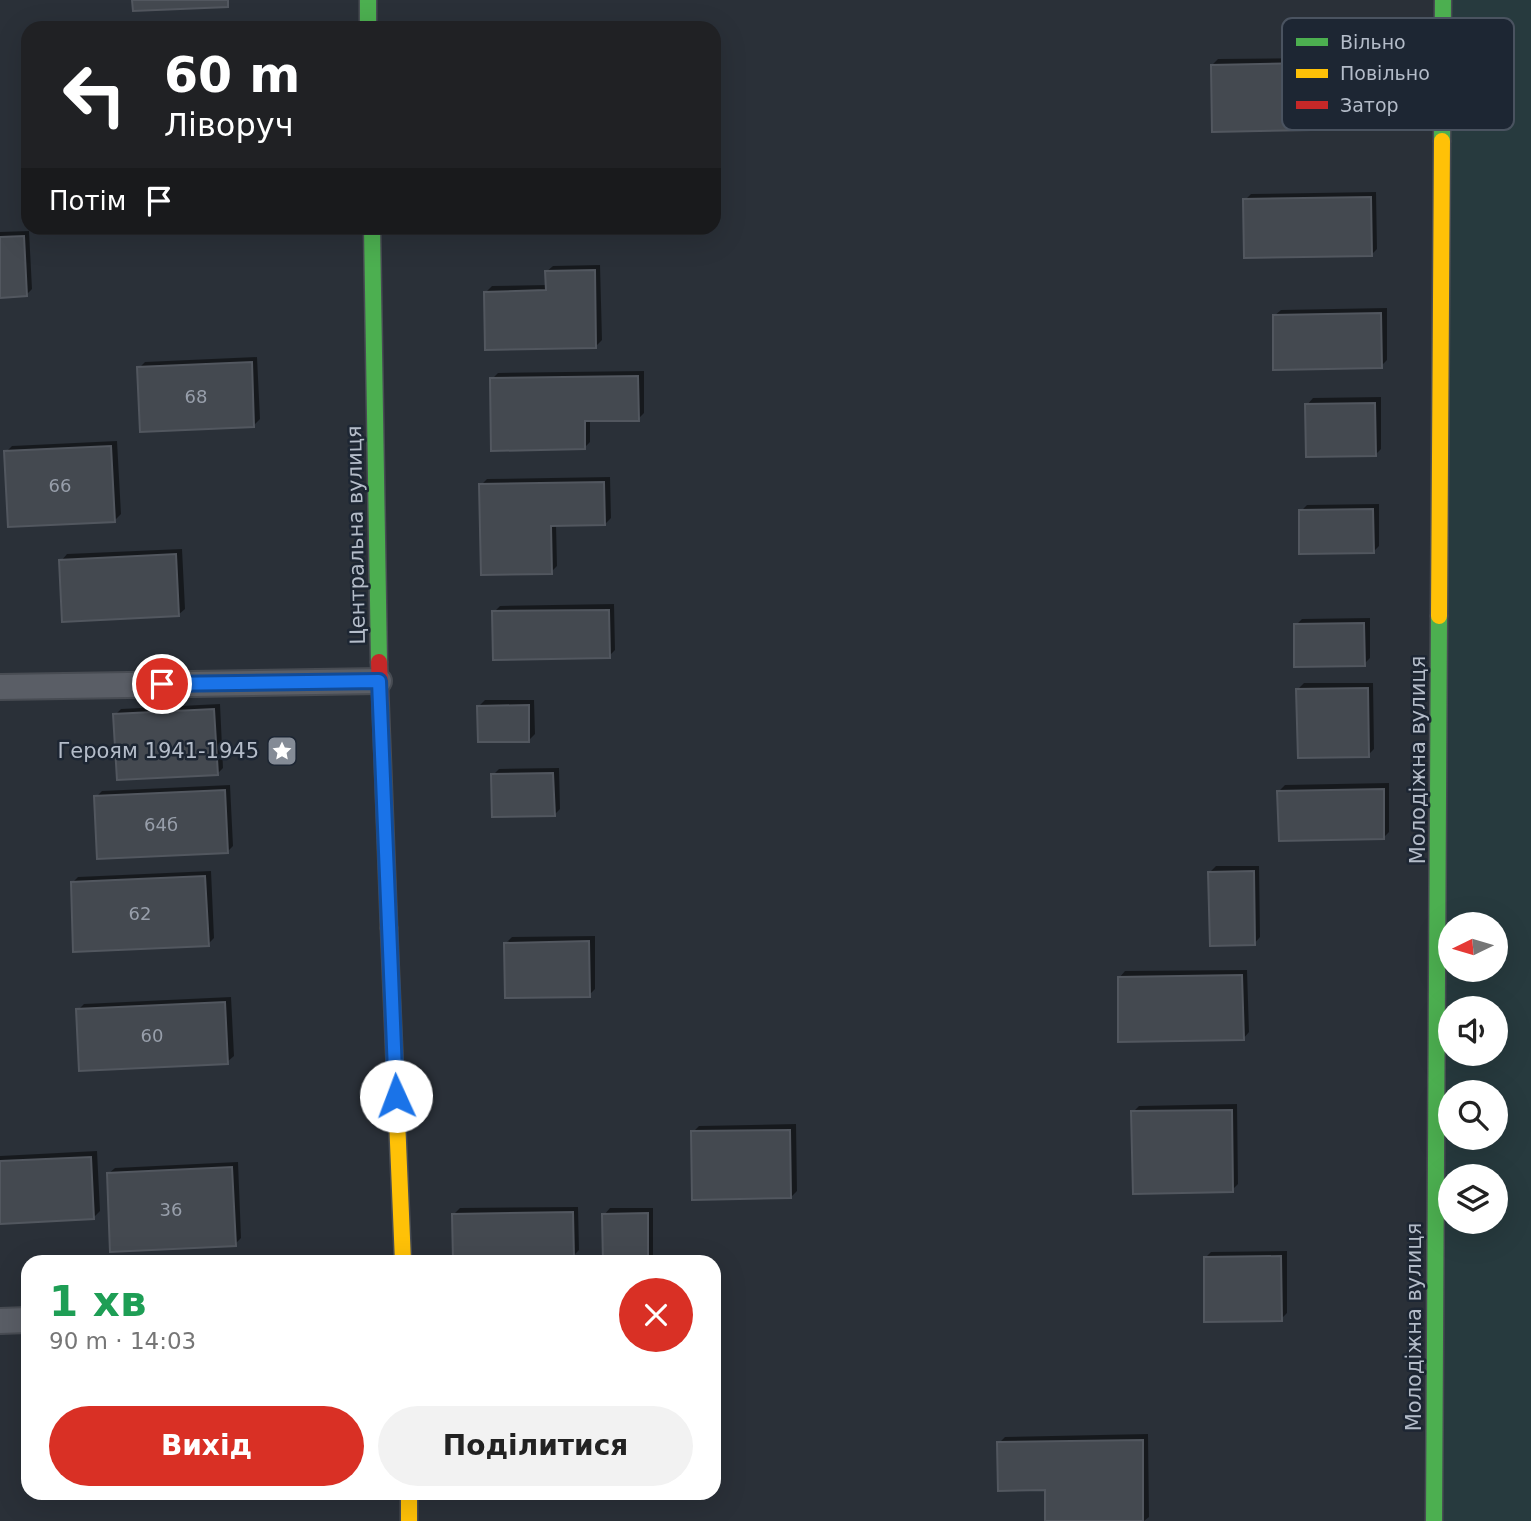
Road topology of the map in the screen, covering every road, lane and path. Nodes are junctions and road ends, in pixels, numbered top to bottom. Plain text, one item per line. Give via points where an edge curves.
1 (368, 0) edge
2 (1443, 0) edge
3 (1443, 18) edge
4 (368, 21) edge
5 (1442, 130) edge
6 (372, 235) edge
7 (379, 681) junction
8 (0, 687) edge
9 (403, 1255) edge
10 (21, 1320) edge
11 (0, 1321) edge
12 (409, 1500) edge
13 (409, 1521) edge
14 (1434, 1521) edge

1 - 4 street
2 - 3 street, Молодіжна вулиця
5 - 14 street, Молодіжна вулиця
6 - 7 street, Центральна вулиця
7 - 8 lane
7 - 9 street, Центральна вулиця
10 - 11 lane
12 - 13 street

